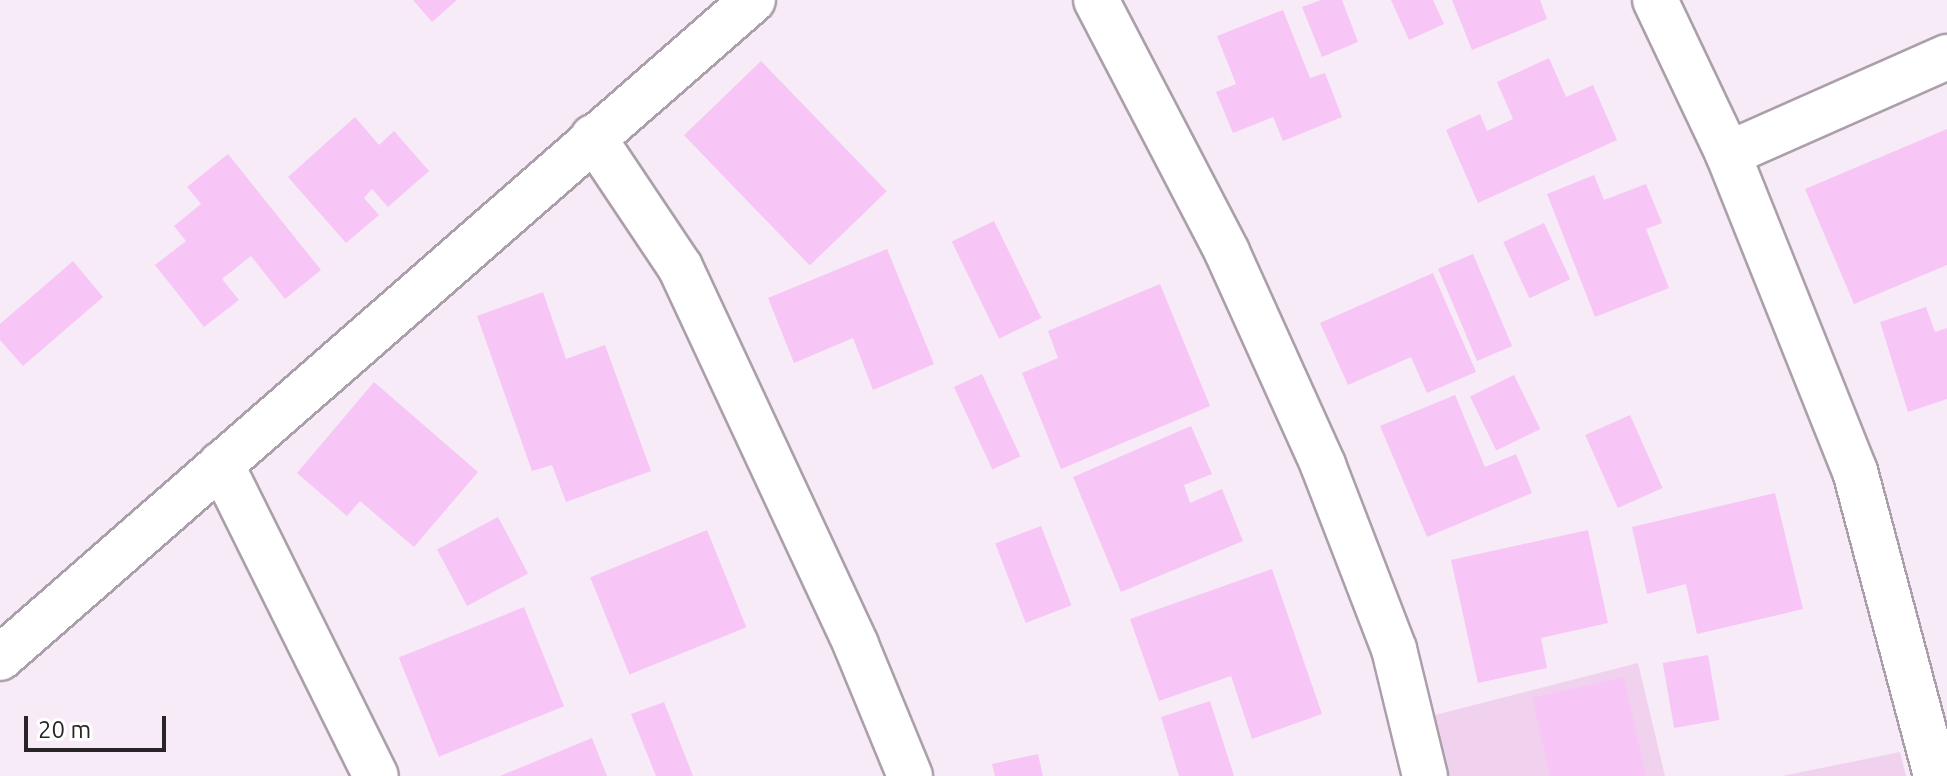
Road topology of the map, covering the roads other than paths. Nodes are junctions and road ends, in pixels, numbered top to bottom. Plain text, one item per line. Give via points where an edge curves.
1 (753, 0) edge
2 (1096, 0) edge
3 (1655, 0) edge
4 (1947, 57) edge
5 (593, 137) junction
6 (1728, 154) junction
7 (221, 464) junction
8 (0, 658) edge
9 (376, 776) edge
10 (910, 776) edge
11 (1425, 776) edge
12 (1936, 776) edge

1 - 5 street
2 - 11 street via 1227,252 1323,465 1394,649
3 - 6 street
4 - 6 street
5 - 7 street
5 - 10 street via 680,267 856,645
6 - 12 street via 1855,471
7 - 8 street
7 - 9 street

